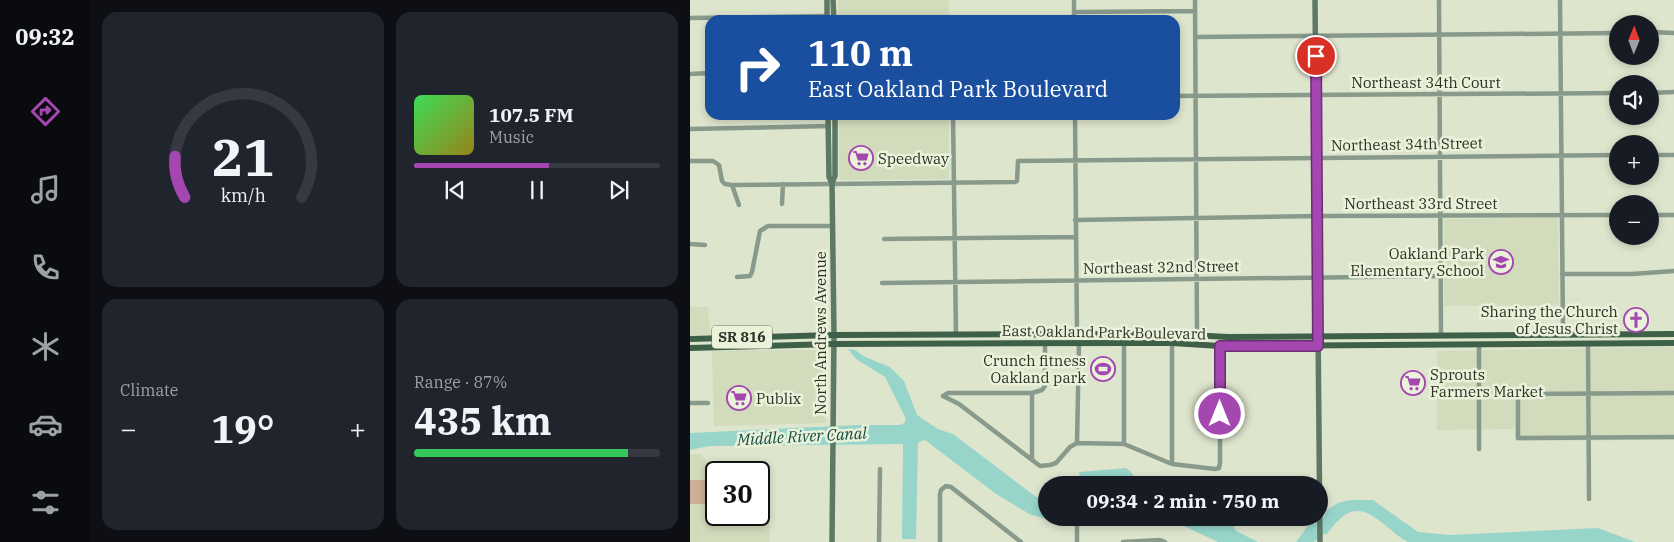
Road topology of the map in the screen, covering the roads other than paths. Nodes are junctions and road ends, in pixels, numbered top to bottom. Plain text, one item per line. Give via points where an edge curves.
1 (827, 0) edge
2 (833, 0) edge
3 (1074, 0) edge
4 (1195, 0) edge
5 (1315, 0) edge
6 (1438, 0) edge
7 (1560, 0) edge
8 (1195, 11) junction
9 (1074, 12) joint
10 (827, 15) edge
11 (834, 15) edge
12 (690, 18) edge
13 (705, 18) edge
14 (1659, 32) edge
15 (1560, 33) junction
16 (1609, 33) edge
17 (1674, 33) edge
18 (1439, 34) junction
19 (1316, 36) junction
20 (1195, 37) junction
21 (705, 73) edge
22 (690, 74) edge
23 (1674, 92) edge
24 (1609, 93) edge
25 (1659, 93) edge
26 (1439, 94) junction
27 (1562, 94) junction
28 (1316, 95) junction
29 (1180, 96) edge
30 (1195, 96) junction
31 (828, 120) edge
32 (835, 120) edge
33 (953, 120) edge
34 (1075, 120) edge
35 (828, 126) junction
36 (690, 129) edge
37 (1562, 154) junction
38 (1674, 154) edge
39 (1609, 155) edge
40 (1659, 155) edge
41 (1440, 157) junction
42 (1317, 158) junction
43 (1075, 159) junction
44 (1196, 159) junction
45 (690, 161) edge
46 (953, 182) junction
47 (832, 183) junction
48 (783, 184) junction
49 (732, 186) junction
50 (782, 204) dead end
51 (739, 205) dead end
52 (1440, 215) junction
53 (1562, 215) junction
54 (1609, 215) edge
55 (1659, 215) edge
56 (1674, 215) edge
57 (1317, 216) junction
58 (1196, 219) junction
59 (1076, 220) junction
60 (832, 226) junction
61 (1076, 237) junction
62 (955, 238) junction
63 (884, 239) dead end
64 (690, 244) edge
65 (705, 245) dead end
66 (1674, 271) edge
67 (1562, 274) junction
68 (1441, 276) junction
69 (736, 277) dead end
70 (1318, 277) junction
71 (1197, 278) junction
72 (1076, 281) junction
73 (955, 282) junction
74 (882, 283) dead end
75 (992, 334) junction
76 (1076, 334) junction
77 (1134, 334) junction
78 (1563, 334) junction
79 (1642, 334) junction
80 (1674, 334) edge
81 (834, 335) junction
82 (956, 335) junction
83 (1197, 335) junction
84 (1463, 335) junction
85 (1484, 335) junction
86 (1441, 336) junction
87 (1318, 337) junction
88 (718, 338) junction
89 (690, 339) edge
90 (1045, 343) junction
91 (1064, 343) junction
92 (1079, 343) junction
93 (1124, 343) junction
94 (1172, 343) junction
95 (1181, 343) junction
96 (1674, 343) edge
97 (834, 344) junction
98 (941, 344) junction
99 (983, 344) junction
100 (1518, 344) junction
101 (1588, 344) junction
102 (1455, 345) junction
103 (1479, 345) junction
104 (1220, 346) junction
105 (1318, 346) junction
106 (690, 347) edge
107 (1032, 393) junction
108 (1588, 393) junction
109 (1674, 393) edge
110 (690, 403) edge
111 (708, 403) dead end
112 (1588, 437) junction
113 (1674, 437) edge
114 (1077, 443) junction
115 (1124, 444) junction
116 (1479, 449) dead end
117 (1032, 460) junction
118 (1172, 464) junction
119 (880, 469) dead end
120 (1320, 476) edge
121 (1589, 499) dead end
122 (1320, 526) edge
123 (1077, 527) dead end
124 (832, 542) edge
125 (879, 542) edge
126 (940, 542) edge
127 (1021, 542) edge
128 (1077, 542) edge
129 (1123, 542) edge
130 (1165, 542) edge
131 (1320, 542) edge

1 - 10 street
2 - 11 street
3 - 9 street
4 - 8 street
5 - 19 street
6 - 18 street
7 - 15 street
8 - 9 street
8 - 20 street
12 - 13 street
14 - 17 street
15 - 16 street
15 - 18 street
15 - 27 street
18 - 19 street
18 - 26 street
19 - 20 street
19 - 28 street
20 - 30 street
21 - 22 street
23 - 25 street
24 - 27 street, Northeast 34th Court
26 - 27 street, Northeast 34th Court
26 - 28 street, Northeast 34th Court
26 - 41 street
27 - 37 street
28 - 30 street, Northeast 34th Court
28 - 42 street
29 - 30 street, Northeast 34th Court
30 - 44 street
31 - 35 street, North Andrews Avenue
32 - 47 street, North Andrews Avenue via 835,176
33 - 46 street
34 - 43 street
35 - 36 street
35 - 47 street, North Andrews Avenue via 829,177
37 - 39 street, Northeast 34th Street
37 - 41 street, Northeast 34th Street
37 - 53 street
38 - 40 street
41 - 42 street, Northeast 34th Street
41 - 52 street
42 - 44 street, Northeast 34th Street
42 - 57 street
43 - 44 street, Northeast 34th Street
43 - 46 street, Northeast 34th Street via 1018,161 1015,182
43 - 59 street
44 - 58 street
45 - 49 street via 713,161 719,165 722,181
46 - 47 street
46 - 62 street
47 - 48 street
47 - 60 street, North Andrews Avenue
48 - 49 street
48 - 50 street
49 - 51 street
52 - 53 street, Northeast 33rd Street
52 - 57 street, Northeast 33rd Street
52 - 68 street
53 - 54 street, Northeast 33rd Street
53 - 67 street
55 - 56 street
57 - 58 street, Northeast 33rd Street
57 - 70 street
58 - 59 street, Northeast 33rd Street
58 - 71 street
59 - 61 street
60 - 69 street via 763,228 750,276
60 - 81 street, North Andrews Avenue
61 - 62 street
61 - 72 street
62 - 63 street
62 - 73 street
64 - 65 street
66 - 67 street
67 - 78 street
68 - 70 street, Northeast 32nd Street
68 - 86 street
70 - 71 street, Northeast 32nd Street
70 - 87 street
71 - 72 street, Northeast 32nd Street
71 - 83 street
72 - 73 street, Northeast 32nd Street
72 - 76 street
73 - 74 street, Northeast 32nd Street
73 - 82 street
75 - 76 main road, East Oakland Park Boulevard / SR 816
75 - 82 main road, East Oakland Park Boulevard / SR 816
75 - 99 main road
76 - 77 main road, East Oakland Park Boulevard / SR 816
76 - 91 main road
77 - 83 main road, East Oakland Park Boulevard / SR 816
77 - 93 main road
78 - 79 main road, East Oakland Park Boulevard / SR 816
78 - 85 main road, East Oakland Park Boulevard / SR 816
78 - 100 main road via 1557,340 1527,340
79 - 80 main road, East Oakland Park Boulevard / SR 816
79 - 101 main road via 1635,338 1592,339
81 - 82 main road, East Oakland Park Boulevard / SR 816
81 - 88 main road, SR 816
81 - 97 street, North Andrews Avenue
82 - 98 main road
83 - 87 main road, East Oakland Park Boulevard / SR 816
83 - 95 main road
84 - 85 main road, East Oakland Park Boulevard / SR 816
84 - 86 main road, East Oakland Park Boulevard / SR 816
84 - 102 main road
85 - 103 main road
86 - 87 main road, East Oakland Park Boulevard / SR 816
87 - 105 street
88 - 89 main road, SR 816
88 - 106 main road via 715,344
90 - 91 main road, East Oakland Park Boulevard / SR 816
90 - 99 main road, East Oakland Park Boulevard / SR 816
90 - 107 street via 1045,386
91 - 92 main road, East Oakland Park Boulevard / SR 816
92 - 93 main road, East Oakland Park Boulevard / SR 816
92 - 114 street
93 - 94 main road, East Oakland Park Boulevard / SR 816
93 - 115 street
94 - 95 main road, East Oakland Park Boulevard / SR 816
94 - 118 street
95 - 104 main road, East Oakland Park Boulevard / SR 816
96 - 101 main road, East Oakland Park Boulevard / SR 816
97 - 98 main road, East Oakland Park Boulevard / SR 816
97 - 106 main road, SR 816
97 - 124 street, North Andrews Avenue
98 - 99 main road, East Oakland Park Boulevard / SR 816
100 - 101 main road, East Oakland Park Boulevard / SR 816
100 - 103 main road, East Oakland Park Boulevard / SR 816
101 - 108 street
102 - 103 main road, East Oakland Park Boulevard / SR 816
102 - 105 main road, East Oakland Park Boulevard / SR 816
103 - 116 street
104 - 105 main road, East Oakland Park Boulevard / SR 816
104 - 118 street via 1219,468
105 - 120 street
107 - 117 street
107 - 117 street via 948,393 943,396 960,404
108 - 109 street
108 - 112 street
108 - 112 street via 1518,394 1518,438
110 - 111 street
112 - 113 street
112 - 121 street
114 - 115 street
114 - 117 street via 1056,463 1040,466
115 - 118 street
119 - 125 street
122 - 131 street
123 - 128 street
126 - 127 street via 940,494 946,486
129 - 130 street

